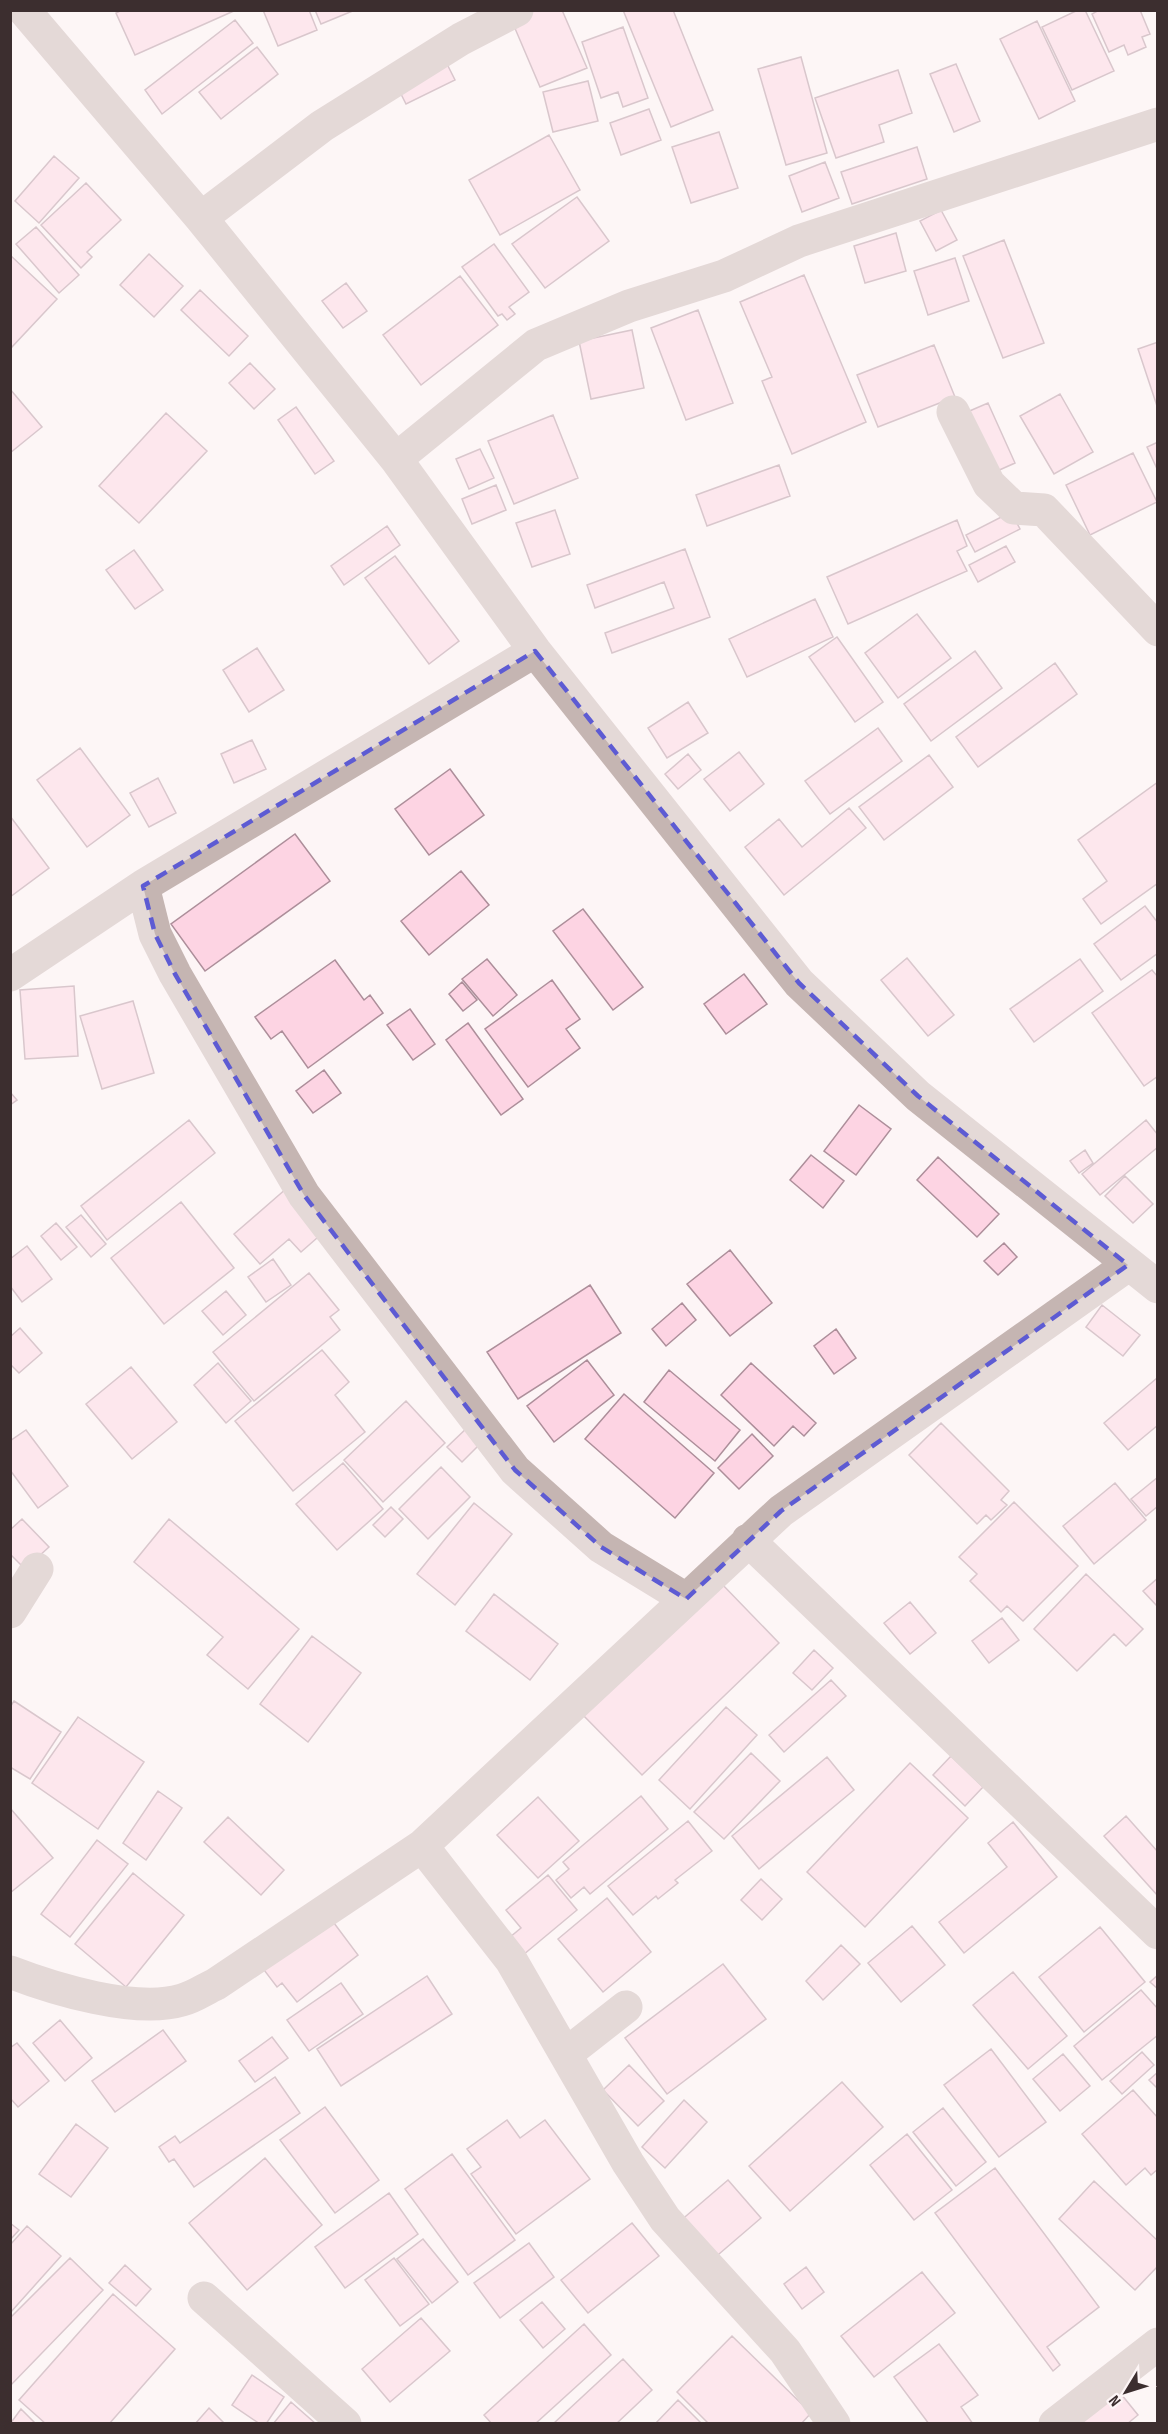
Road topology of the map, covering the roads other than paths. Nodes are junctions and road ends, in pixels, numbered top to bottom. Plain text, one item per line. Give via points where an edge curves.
1 (24, 10) edge
2 (517, 10) edge
3 (1158, 124) edge
4 (201, 218) junction
5 (953, 412) dead end
6 (396, 459) junction
7 (1158, 630) edge
8 (535, 651) junction
9 (143, 886) junction
10 (10, 975) edge
11 (1128, 1265) junction
12 (1158, 1287) edge
13 (748, 1540) junction
14 (37, 1569) dead end
15 (686, 1599) junction
16 (10, 1612) edge
17 (422, 1846) junction
18 (1158, 1933) edge
19 (10, 1972) edge
20 (626, 2007) dead end
21 (566, 2054) junction
22 (204, 2298) dead end
23 (1158, 2344) edge
24 (345, 2424) edge
25 (834, 2424) edge
26 (1055, 2424) edge

1 - 4 street
2 - 4 street via 461,39 322,126
3 - 6 street via 799,241 724,276 629,306 536,345
4 - 6 street
5 - 7 street via 988,484 1014,508 1044,510
6 - 8 street
8 - 9 street
8 - 11 street via 799,983 918,1096
9 - 10 street
9 - 15 street via 155,934 175,974 304,1195 515,1470 601,1547
11 - 12 street
11 - 13 street via 781,1511
13 - 15 street
13 - 18 street
14 - 16 street
15 - 17 street
17 - 19 street via 216,1984 182,2000 130,2004
17 - 21 street via 511,1960
20 - 21 street
21 - 25 street via 665,2219 785,2351
22 - 24 street
23 - 26 street

